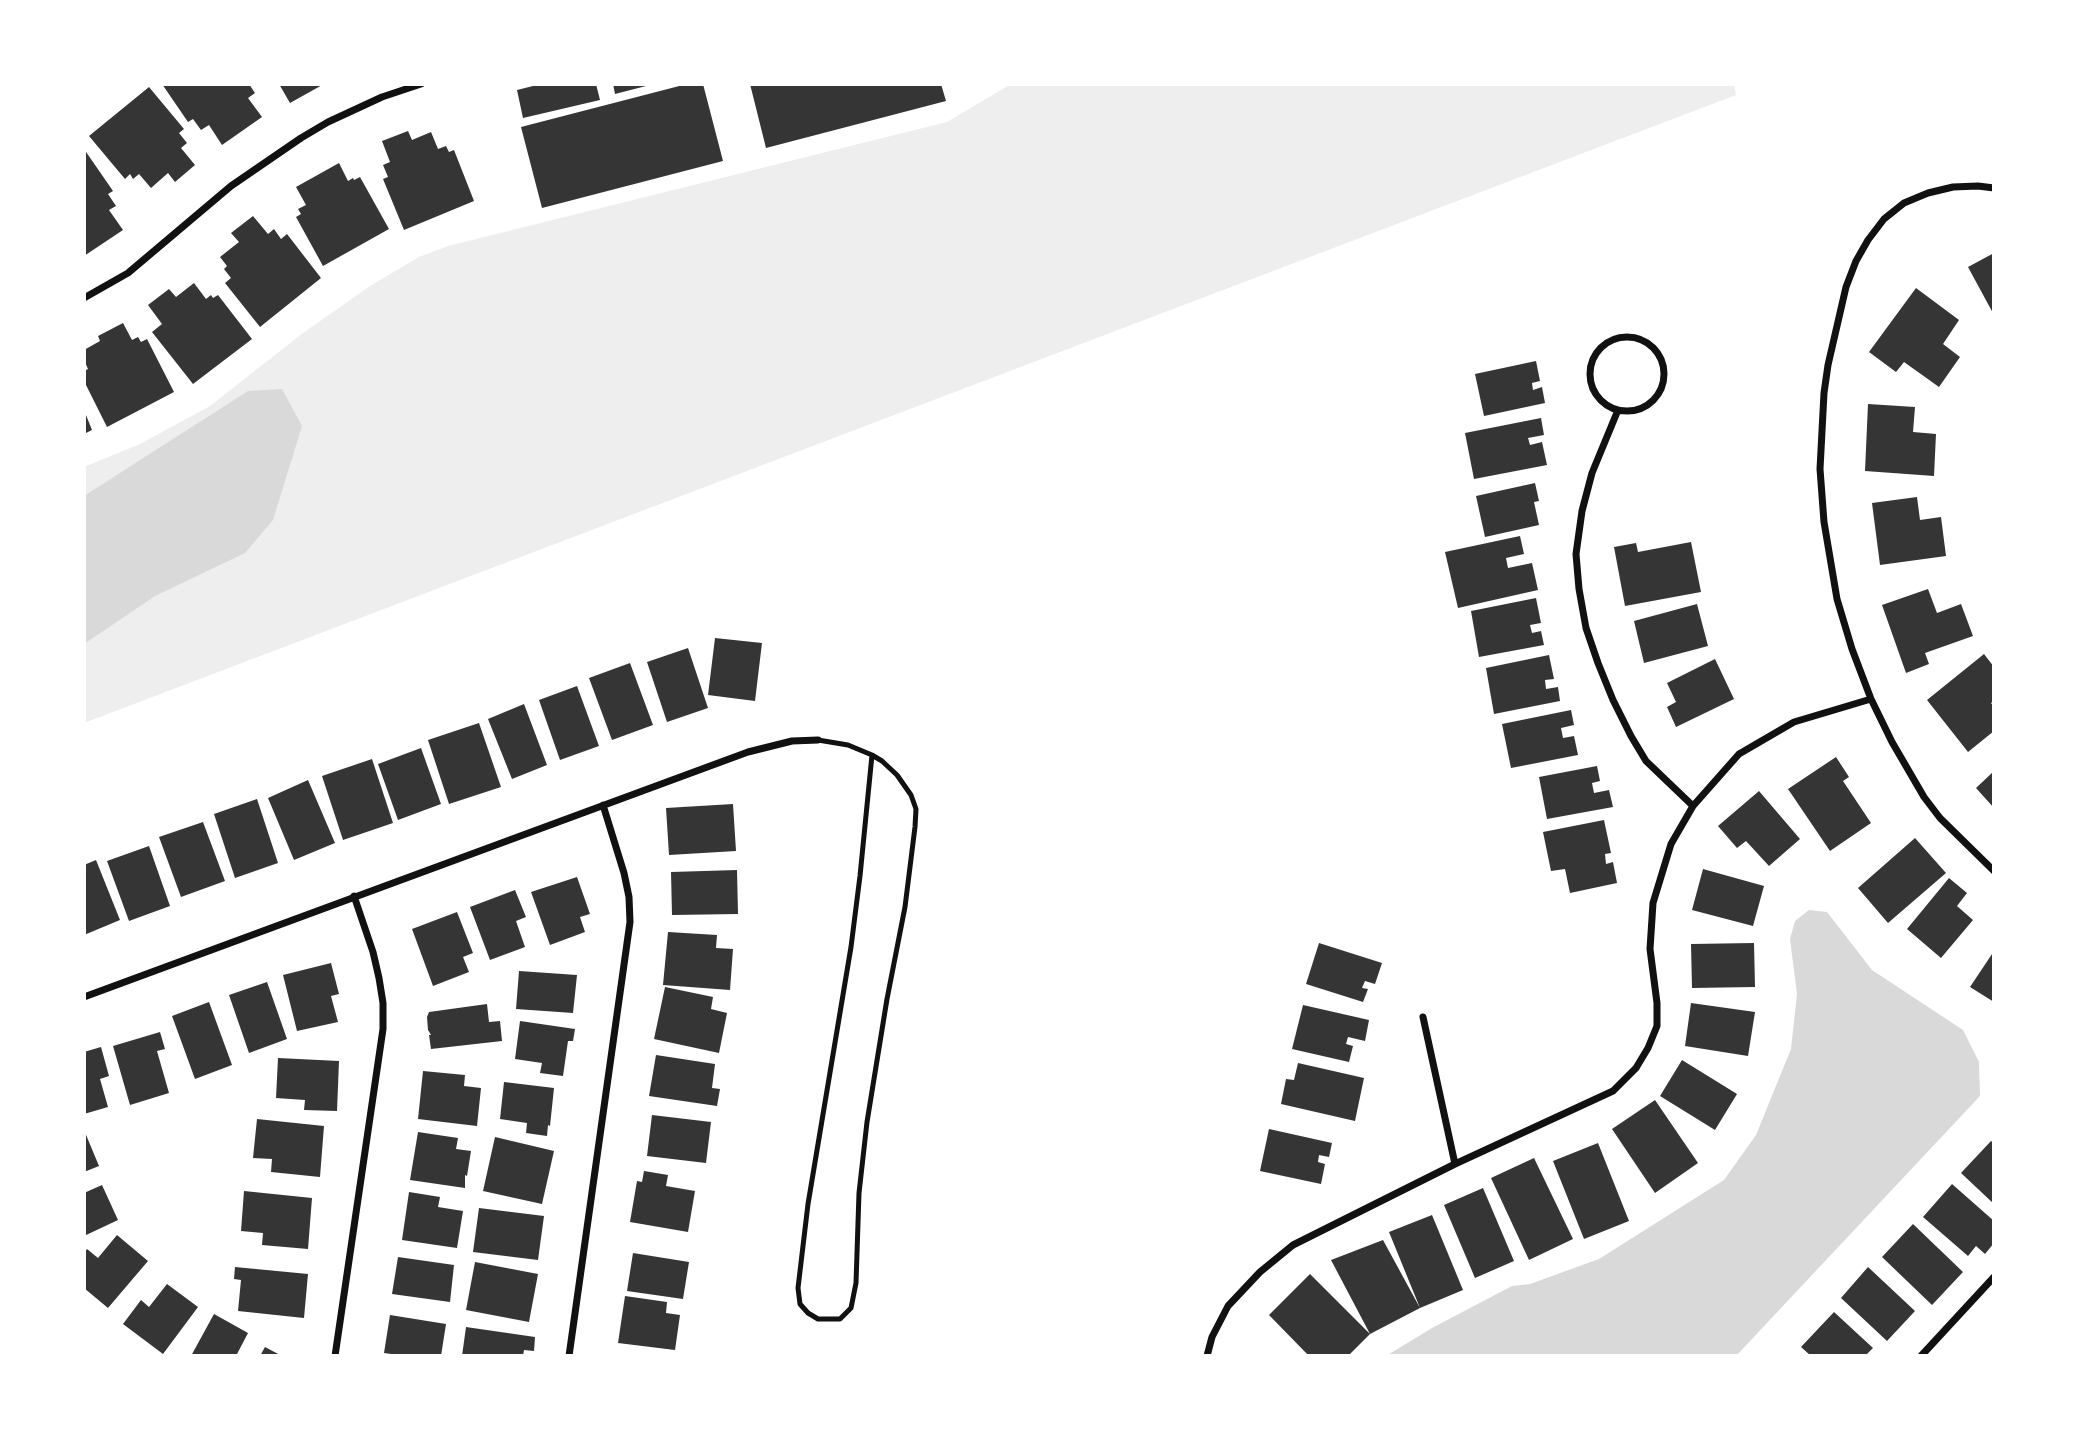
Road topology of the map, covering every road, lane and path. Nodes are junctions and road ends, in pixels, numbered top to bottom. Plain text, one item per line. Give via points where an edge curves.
1 (421, 84) edge
2 (1994, 188) edge
3 (84, 298) edge
4 (1618, 410) junction
5 (1871, 699) junction
6 (818, 740) joint
7 (873, 755) junction
8 (603, 805) junction
9 (1693, 806) junction
10 (1994, 872) edge
11 (354, 896) junction
12 (84, 997) edge
13 (1423, 1017) dead end
14 (1455, 1164) junction
15 (1994, 1277) edge
16 (335, 1356) edge
17 (569, 1356) edge
18 (1207, 1356) edge
19 (1921, 1356) edge

1 - 3 street via 371,102 301,138 230,187 128,273
2 - 5 street via 1953,187 1928,193 1884,219 1856,261 1839,311 1824,393 1820,469 1824,522 1837,599
4 - 4 street via 1642,409 1662,385 1659,356 1639,339 1613,339 1590,365 1593,390 1600,401
4 - 9 street via 1582,511 1576,554 1578,589 1598,663 1632,736 1646,761
5 - 9 street via 1794,722 1740,754
5 - 10 street via 1924,797
6 - 7 lane via 848,744
6 - 8 street via 766,746
7 - 7 lane via 911,794 915,827 867,1122 856,1283 851,1308 840,1319 818,1319 800,1304 798,1289 852,936
8 - 11 street
8 - 17 street via 624,873 630,922
9 - 14 street via 1671,844 1653,903 1650,949 1657,1026 1636,1068 1613,1091
11 - 12 street
11 - 16 street via 379,978 383,1029
13 - 14 street
14 - 18 street via 1293,1245 1228,1306
15 - 19 street

